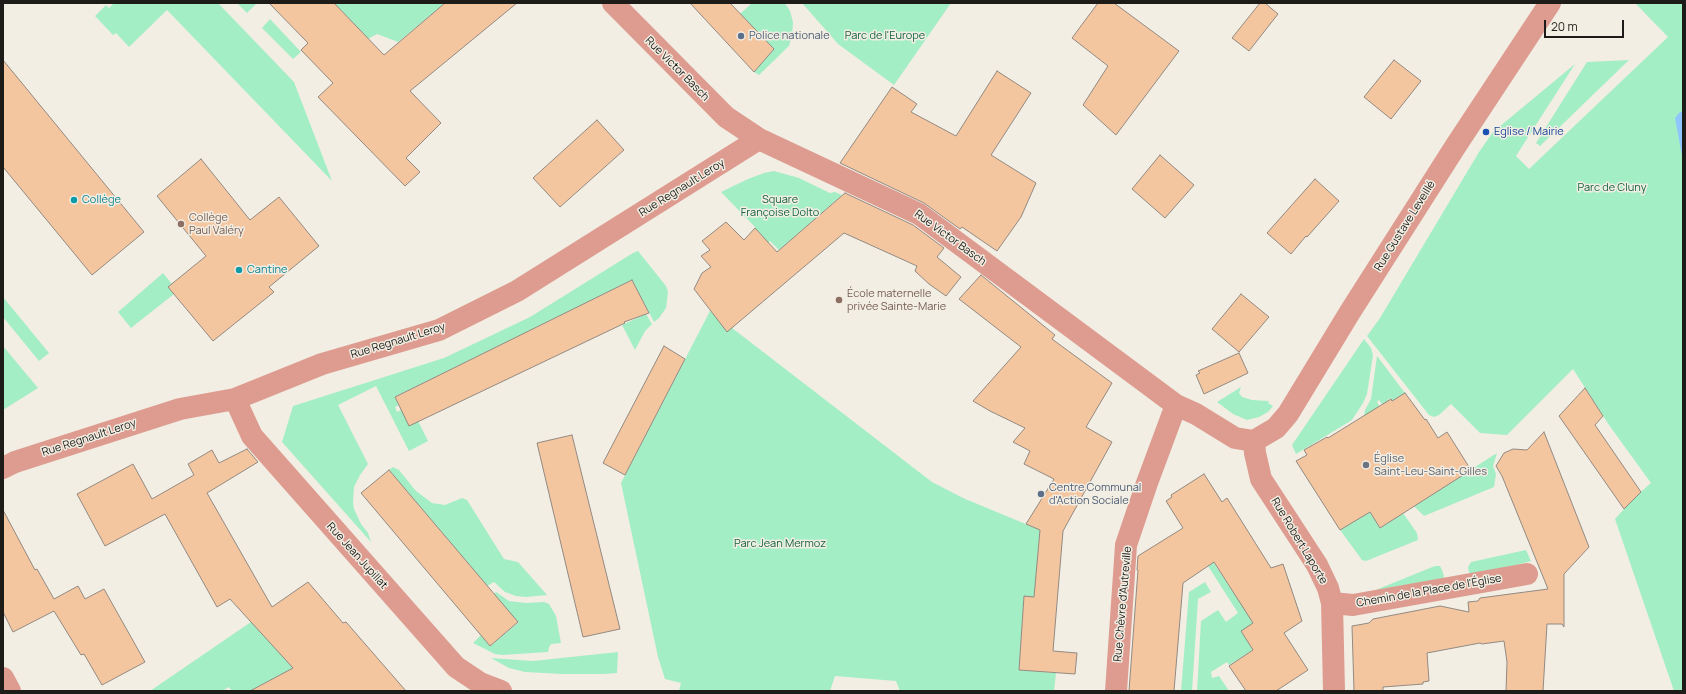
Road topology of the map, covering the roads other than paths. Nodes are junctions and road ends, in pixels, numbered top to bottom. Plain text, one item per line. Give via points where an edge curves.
1 (613, 3) edge
2 (1550, 3) edge
3 (759, 139) junction
4 (235, 399) junction
5 (1176, 405) junction
6 (1254, 441) junction
7 (3, 468) edge
8 (1527, 574) dead end
9 (1332, 603) junction
10 (3, 678) edge
11 (10, 691) edge
12 (501, 691) edge
13 (1116, 691) edge
14 (1334, 691) edge

1 - 3 street, Rue Victor Basch via 726,117
2 - 6 street, Rue Gustave Leveillé via 1455,147 1288,414 1276,428
3 - 4 street, Rue Regnault Leroy via 517,291 439,330 322,364
3 - 5 street, Rue Victor Basch via 919,214
4 - 7 street, Rue Regnault Leroy via 180,409
4 - 12 street, Rue Jean Jupillat via 252,436 456,667 480,683
5 - 6 street, Rue Victor Basch via 1236,438
5 - 13 street, Rue Chèvre d'Autreville via 1126,546
6 - 9 street, Rue Robert Laporte via 1254,453 1261,479 1317,565
8 - 9 street, Chemin de la Place de l'Église via 1352,605
9 - 14 street, Rue Robert Laporte
10 - 11 street

